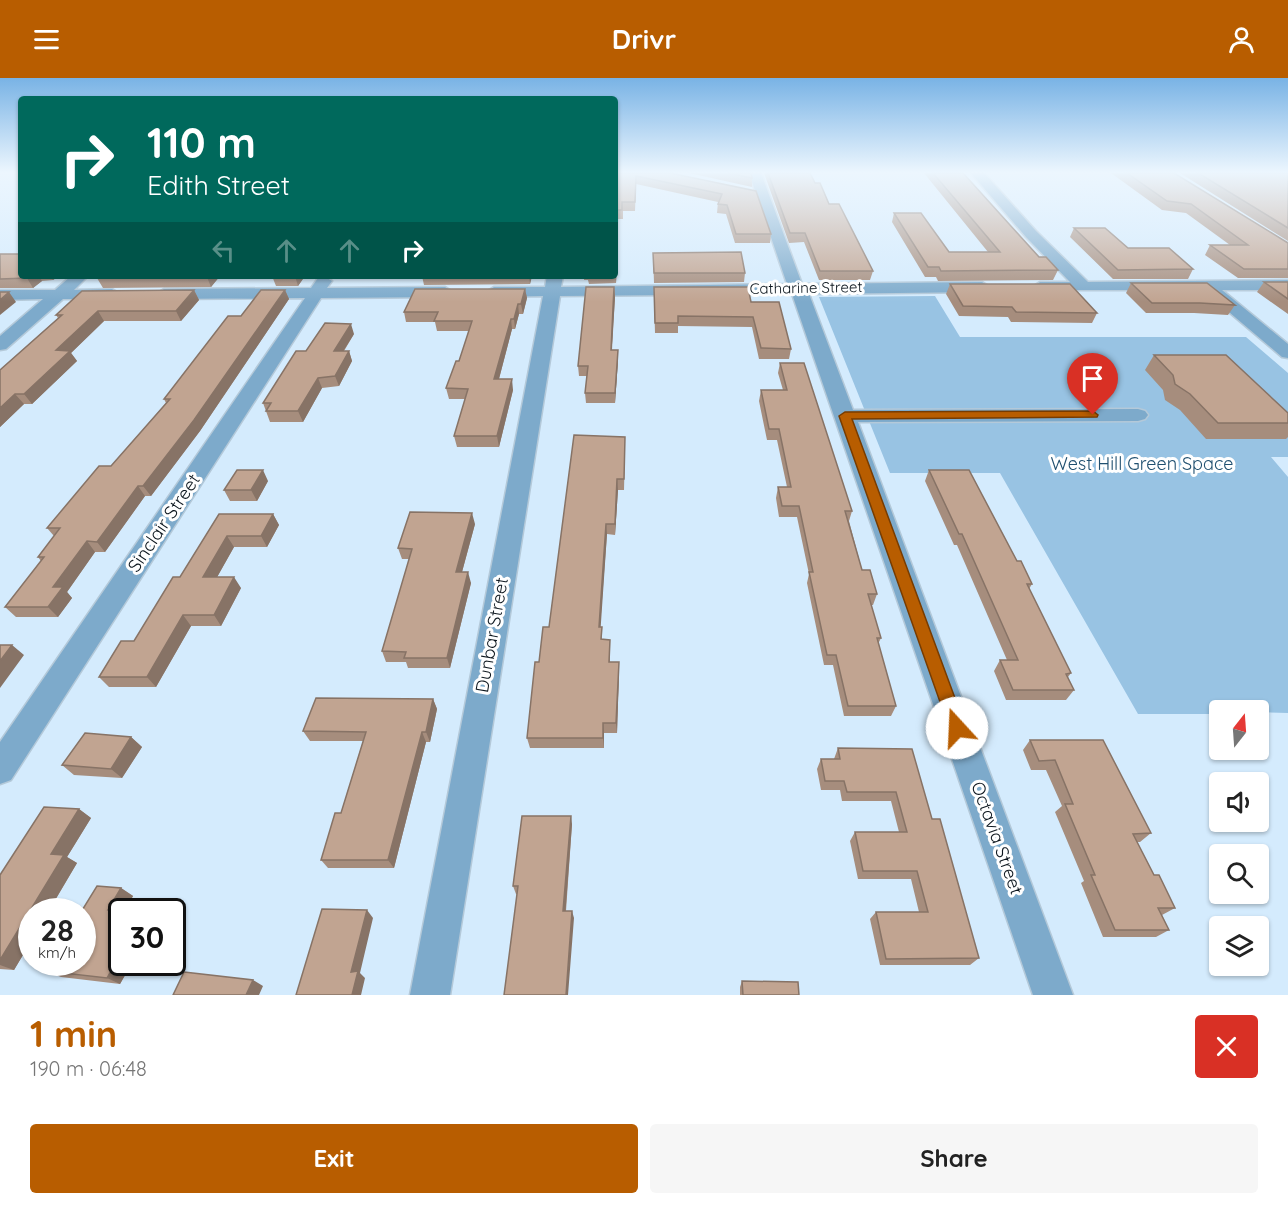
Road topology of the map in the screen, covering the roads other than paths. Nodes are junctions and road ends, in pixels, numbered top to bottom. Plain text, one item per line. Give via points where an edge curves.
1 (766, 216) edge
2 (1015, 216) edge
3 (77, 279) edge
4 (322, 284) edge
5 (553, 284) edge
6 (1288, 285) edge
7 (1206, 286) junction
8 (1001, 287) edge
9 (1025, 287) edge
10 (1084, 287) junction
11 (796, 288) junction
12 (456, 292) edge
13 (480, 292) edge
14 (130, 294) edge
15 (153, 294) edge
16 (0, 295) edge
17 (58, 295) junction
18 (0, 345) edge
19 (1288, 353) edge
20 (1138, 414) dead end
21 (845, 416) junction
22 (0, 769) edge
23 (430, 995) edge
24 (1053, 995) edge

1 - 11 street, Octavia Street
2 - 10 street
3 - 17 street
4 - 12 street
4 - 15 street
4 - 22 street, Sinclair Street
5 - 11 street, Catharine Street
5 - 13 street, Catharine Street
5 - 23 street, Dunbar Street
6 - 7 street
7 - 10 street
7 - 19 street
8 - 11 street, Catharine Street
9 - 10 street
11 - 21 street, Octavia Street via 802,295
14 - 17 street
16 - 17 street
17 - 18 street
20 - 21 street
21 - 24 street, Octavia Street

